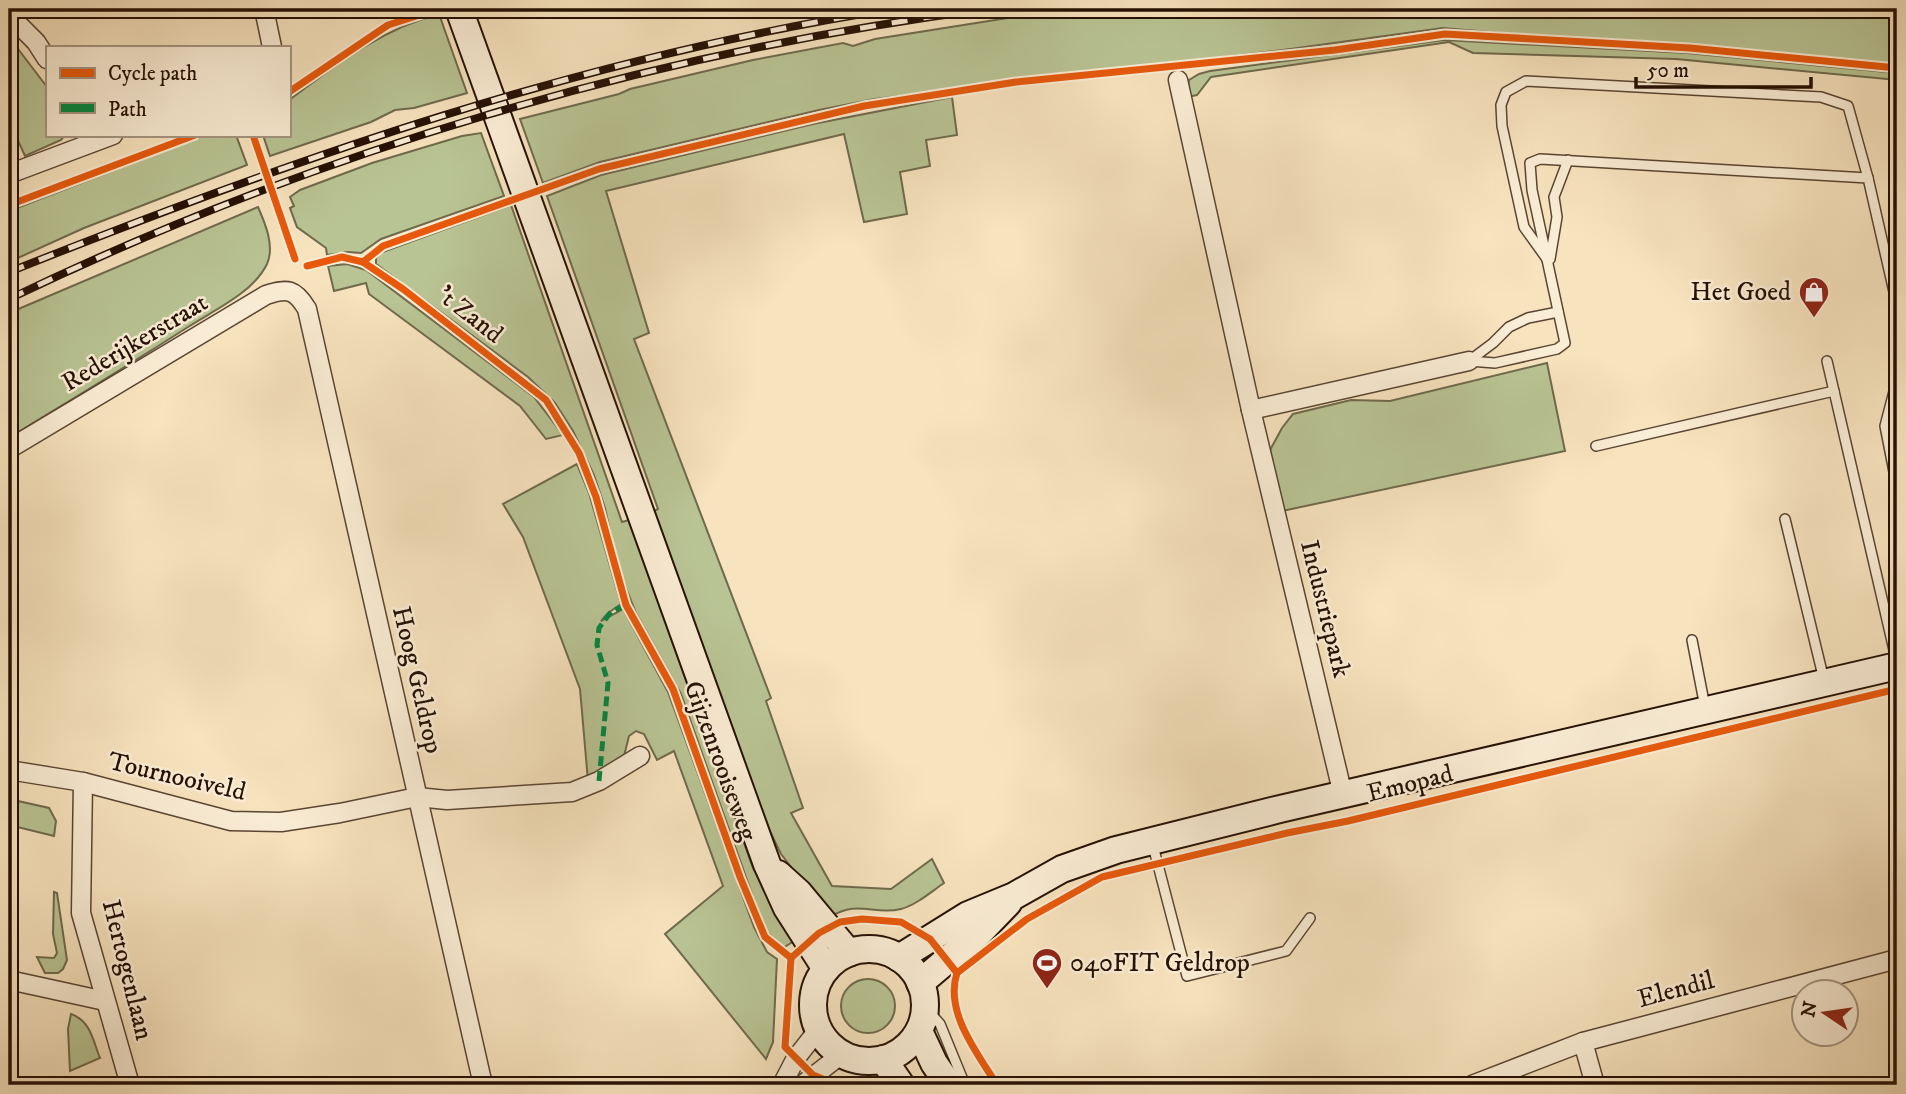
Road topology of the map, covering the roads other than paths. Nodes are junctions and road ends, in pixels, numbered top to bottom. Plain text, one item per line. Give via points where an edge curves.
1 (264, 9) edge
2 (458, 9) edge
3 (9, 15) edge
4 (272, 46) edge
5 (46, 57) edge
6 (1178, 80) dead end
7 (104, 136) edge
8 (1568, 160) junction
9 (9, 174) edge
10 (1868, 178) junction
11 (1549, 264) junction
12 (291, 291) joint
13 (1897, 304) edge
14 (1558, 312) junction
15 (1827, 361) dead end
16 (1469, 362) junction
17 (1897, 380) edge
18 (1834, 391) junction
19 (1251, 410) junction
20 (1596, 446) dead end
21 (9, 449) edge
22 (1897, 487) edge
23 (1785, 519) dead end
24 (1692, 640) dead end
25 (1897, 665) edge
26 (1825, 683) junction
27 (1706, 710) junction
28 (640, 756) dead end
29 (9, 770) edge
30 (83, 782) junction
31 (1343, 795) junction
32 (416, 797) junction
33 (1152, 841) junction
34 (767, 864) junction
35 (1013, 896) junction
36 (1310, 918) dead end
37 (849, 953) junction
38 (898, 958) junction
39 (1897, 959) edge
40 (826, 969) junction
41 (9, 980) edge
42 (105, 1001) junction
43 (921, 1007) junction
44 (818, 1030) junction
45 (1583, 1042) junction
46 (842, 1054) junction
47 (883, 1059) junction
48 (130, 1085) edge
49 (483, 1085) edge
50 (782, 1085) edge
51 (802, 1085) edge
52 (901, 1085) edge
53 (949, 1085) edge
54 (965, 1085) edge
55 (1472, 1085) edge
56 (1595, 1085) edge

1 - 4 street
2 - 34 main road, Gijzenrooiseweg
3 - 5 street
6 - 19 street, Industriepark
7 - 9 street
8 - 10 lane
8 - 11 lane via 1554,197 1557,217
8 - 11 lane via 1530,163
10 - 11 lane via 1848,106 1821,97 1526,82 1506,92 1502,125 1524,227
10 - 13 lane
11 - 14 lane
12 - 21 street, Rederijkerstraat via 266,295
12 - 32 street, Hoog Geldrop via 307,309
14 - 16 lane via 1509,327
14 - 16 lane via 1565,343 1557,349 1495,363
15 - 18 lane
16 - 19 street
17 - 22 lane via 1885,426
18 - 20 lane
18 - 25 lane
19 - 31 street, Industriepark
23 - 26 lane
24 - 27 lane
25 - 26 main road, Emopad
26 - 27 main road, Emopad
27 - 31 main road, Emopad
28 - 32 street via 572,792 447,800
29 - 30 street, Tournooiveld
30 - 32 street, Tournooiveld via 231,821 281,822
30 - 42 street, Hertogenlaan via 81,913
31 - 33 main road, Emopad
32 - 49 street, Hoog Geldrop
33 - 35 main road, Emopad via 1062,869
33 - 36 lane via 1187,976 1286,951
34 - 37 main road, Gijzenrooiseweg via 799,893
34 - 40 main road, Gijzenrooiseweg via 787,908
35 - 38 main road, Emopad via 968,915
35 - 43 main road, Emopad
37 - 38 main road via 869,949
37 - 40 main road
38 - 43 main road via 911,968
39 - 45 street, Elendil
40 - 44 main road via 813,1005
41 - 42 street
42 - 48 street, Hertogenlaan
43 - 47 main road via 903,1049
43 - 53 main road via 934,1063
43 - 54 lane via 940,1024
44 - 46 main road
44 - 50 street
45 - 55 street, Elendil
45 - 56 street
46 - 47 main road via 867,1061
46 - 51 street
47 - 52 main road

